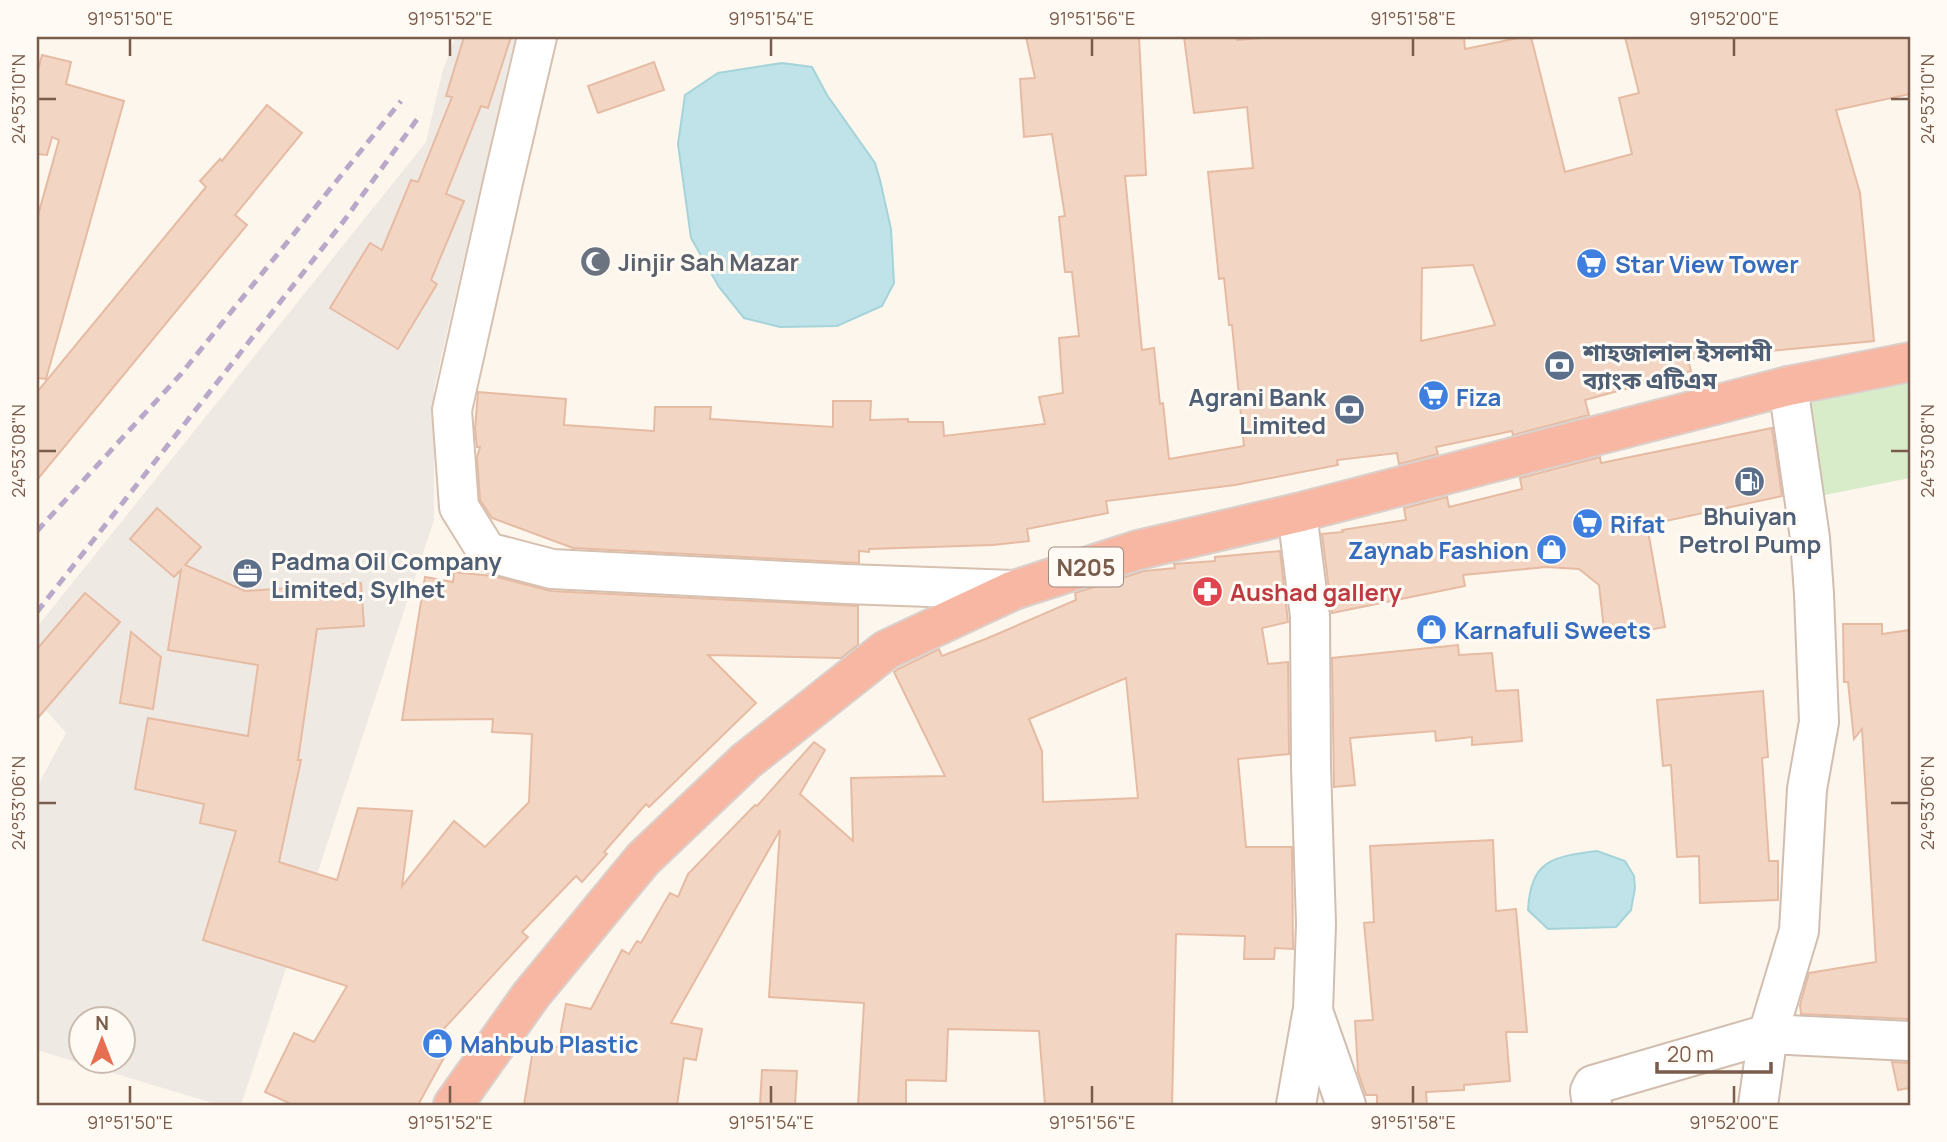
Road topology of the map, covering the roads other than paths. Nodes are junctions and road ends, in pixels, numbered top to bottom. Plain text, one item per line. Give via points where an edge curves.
1 (537, 37) edge
2 (1910, 362) edge
3 (1788, 386) junction
4 (1297, 513) junction
5 (1014, 590) junction
6 (1313, 1011) junction
7 (1768, 1034) junction
8 (1910, 1041) edge
9 (453, 1105) edge
10 (1296, 1105) edge
11 (1346, 1105) edge
12 (1592, 1105) edge
13 (1758, 1105) edge

1 - 5 street via 453,410 459,507 487,552 552,569
2 - 3 highway, N205
3 - 4 highway, N205
3 - 7 street via 1810,538 1819,722 1807,789 1799,931
4 - 5 highway, N205 via 1138,550
4 - 6 street via 1310,616 1316,924
5 - 9 highway, N205 via 886,650 746,761 643,859 531,995
6 - 10 street
6 - 11 street
7 - 8 street
7 - 12 street via 1593,1085
7 - 13 street

